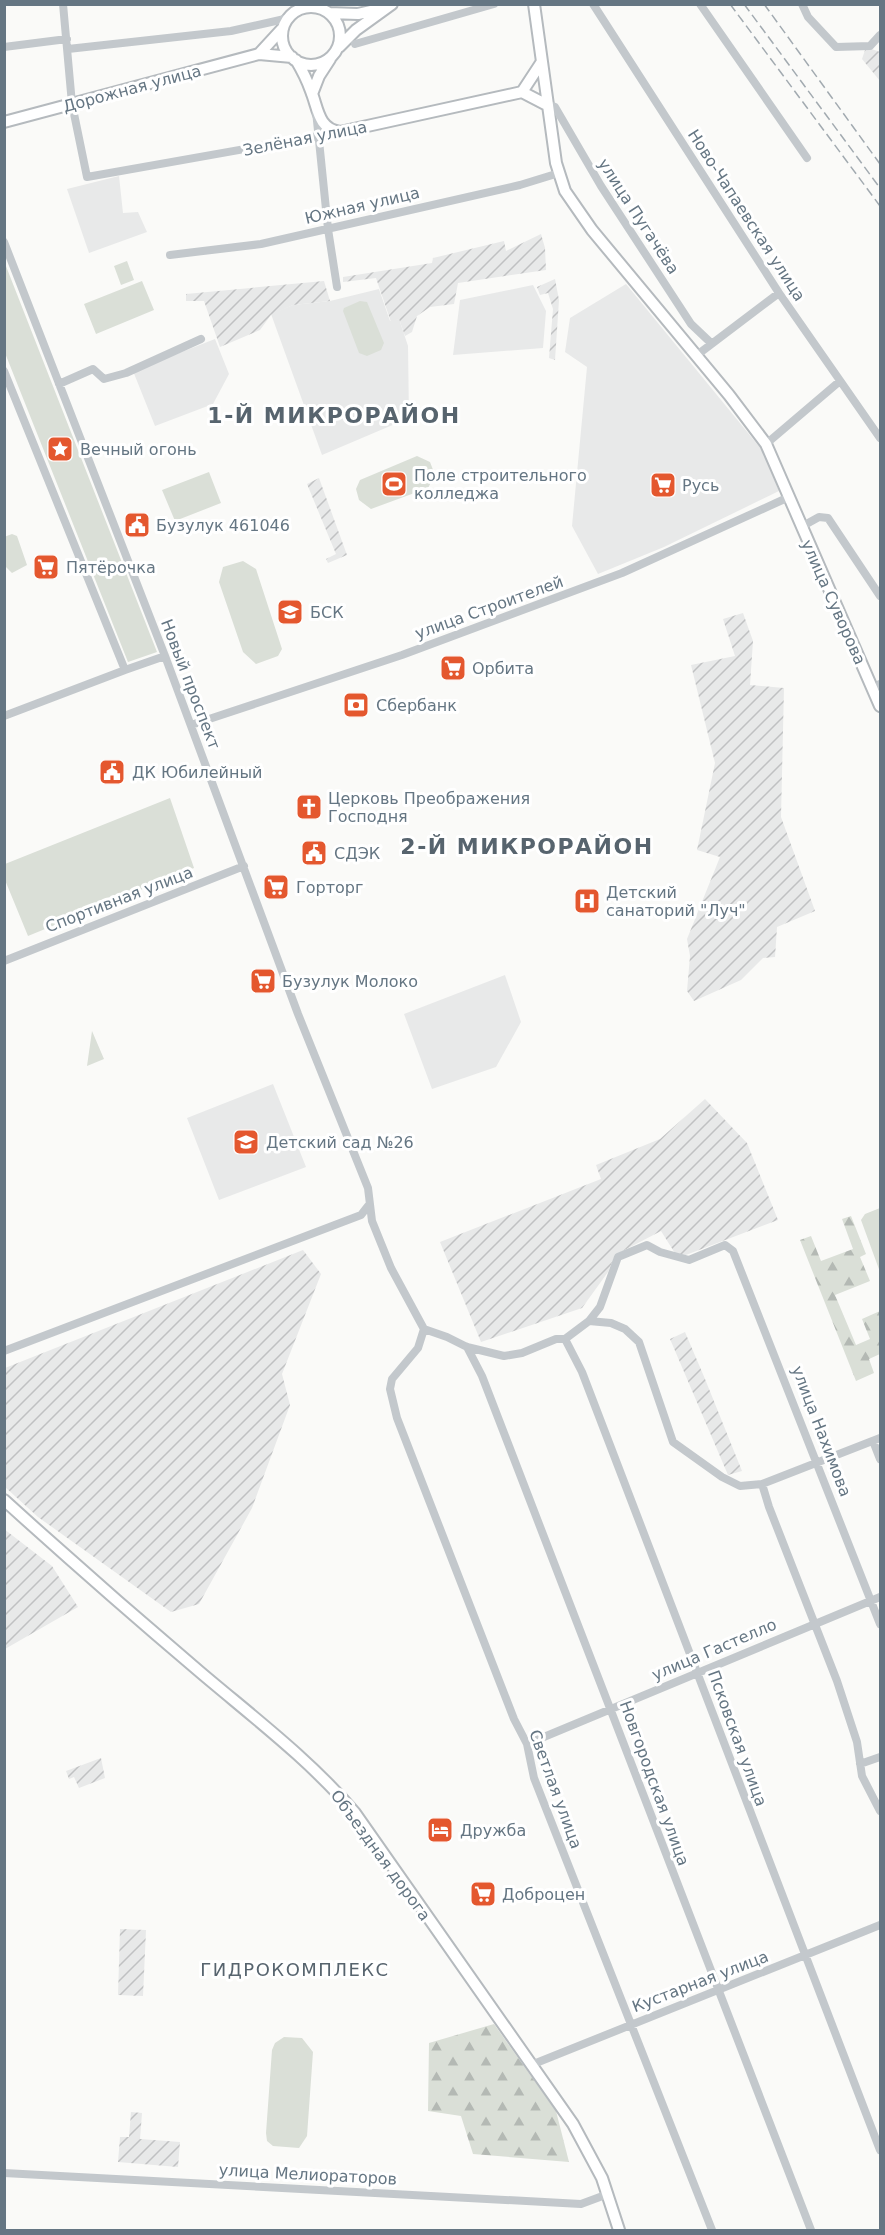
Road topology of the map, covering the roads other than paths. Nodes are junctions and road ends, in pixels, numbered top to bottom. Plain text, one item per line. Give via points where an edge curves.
1 (63, 4) edge
2 (494, 4) edge
3 (534, 4) edge
4 (593, 4) edge
5 (700, 4) edge
6 (802, 4) edge
7 (391, 5) edge
8 (323, 9) edge
9 (291, 16) edge
10 (880, 35) edge
11 (67, 39) junction
12 (355, 44) dead end
13 (870, 46) junction
14 (4, 47) edge
15 (68, 49) junction
16 (880, 49) edge
17 (259, 54) junction
18 (334, 54) junction
19 (294, 59) junction
20 (541, 63) junction
21 (522, 92) junction
22 (312, 94) junction
23 (72, 104) junction
24 (547, 105) junction
25 (316, 111) junction
26 (4, 122) edge
27 (340, 132) junction
28 (318, 137) junction
29 (807, 158) dead end
30 (559, 173) junction
31 (328, 229) junction
32 (4, 242) edge
33 (170, 255) dead end
34 (337, 287) dead end
35 (779, 293) junction
36 (201, 339) dead end
37 (711, 343) junction
38 (697, 356) junction
39 (4, 371) edge
40 (840, 381) junction
41 (59, 384) junction
42 (880, 438) edge
43 (766, 444) junction
44 (789, 497) junction
45 (801, 527) junction
46 (880, 596) edge
47 (165, 656) junction
48 (125, 670) junction
49 (878, 685) edge
50 (880, 706) edge
51 (4, 716) edge
52 (191, 725) junction
53 (244, 866) junction
54 (4, 961) edge
55 (368, 1206) junction
56 (590, 1321) junction
57 (424, 1329) junction
58 (565, 1339) junction
59 (467, 1347) junction
60 (4, 1351) edge
61 (877, 1440) edge
62 (880, 1459) edge
63 (818, 1464) junction
64 (762, 1484) junction
65 (4, 1500) edge
66 (876, 1599) edge
67 (814, 1623) junction
68 (880, 1624) edge
69 (697, 1672) junction
70 (611, 1708) junction
71 (527, 1744) junction
72 (880, 1757) edge
73 (860, 1764) junction
74 (880, 1811) edge
75 (880, 1925) edge
76 (805, 1956) junction
77 (718, 1990) junction
78 (630, 2024) junction
79 (531, 2066) junction
80 (880, 2150) edge
81 (4, 2173) edge
82 (608, 2194) junction
83 (619, 2230) edge
84 (712, 2230) edge
85 (811, 2230) edge

1 - 11 street
2 - 12 street
3 - 20 main road, улица Суворова
4 - 35 street, Ново-Чапаевская улица
5 - 29 street
6 - 13 street via 808,17 836,47
7 - 8 main road via 358,14
7 - 18 main road via 356,30
8 - 9 main road via 308,8
8 - 18 main road via 340,31
9 - 15 street via 231,31
9 - 17 main road via 270,46
9 - 19 main road via 284,45
10 - 13 street
11 - 14 street
11 - 15 street
13 - 16 street
15 - 23 street
17 - 19 main road
17 - 23 main road, Дорожная улица
18 - 19 main road via 314,65
18 - 22 main road
19 - 22 main road
20 - 21 main road
20 - 24 main road, улица Суворова
21 - 24 main road
21 - 27 main road, Зелёная улица
22 - 25 main road
23 - 26 main road, Дорожная улица
23 - 28 street, Зелёная улица via 87,177
24 - 30 main road, улица Суворова
24 - 37 street, улица Пугачёва via 555,107 684,313
25 - 27 main road via 327,127
25 - 28 street
27 - 28 street, Зелёная улица
28 - 31 street
30 - 31 street, Южная улица
30 - 38 main road, улица Суворова via 565,191 592,230
31 - 33 street, Южная улица via 261,244
31 - 34 street
32 - 41 street, Новый проспект
35 - 37 street
35 - 40 street, Ново-Чапаевская улица
36 - 41 street via 126,373 104,379 93,369
37 - 38 street
38 - 43 main road, улица Суворова
39 - 48 street
40 - 42 street, Ново-Чапаевская улица
40 - 43 street
41 - 47 street, Новый проспект
43 - 44 main road, улица Суворова
44 - 45 main road, улица Суворова
44 - 52 street, улица Строителей via 622,573 402,655
45 - 46 street via 819,517 828,518
45 - 49 main road, улица Суворова
47 - 48 street
47 - 52 street, Новый проспект
48 - 51 street
49 - 50 main road, улица Суворова
52 - 53 street, Новый проспект
53 - 54 street, Спортивная улица
53 - 55 street, Новый проспект via 368,1188
55 - 57 street, Новый проспект via 391,1268
55 - 60 street via 361,1215
56 - 58 street
56 - 63 street, улица Нахимова via 600,1307 618,1257 646,1245 689,1260 725,1245 733,1251
56 - 64 street via 611,1323 639,1342 674,1442 740,1486
57 - 59 street
57 - 71 street, Светлая улица via 418,1348 392,1379 390,1389 410,1450
58 - 59 street via 504,1356
58 - 69 street, Псковская улица via 582,1372
59 - 70 street, Новгородская улица via 482,1376
61 - 62 street
61 - 63 street
63 - 64 street
63 - 66 street, улица Нахимова
64 - 67 street
65 - 79 main road, Объездная дорога via 332,1787 362,1822
66 - 67 street, улица Гастелло
66 - 68 street, улица Нахимова
67 - 69 street, улица Гастелло
67 - 73 street via 857,1742
69 - 70 street, улица Гастелло
69 - 76 street, Псковская улица
70 - 71 street, улица Гастелло
70 - 77 street, Новгородская улица
71 - 78 street, Светлая улица via 534,1778
72 - 73 street
73 - 74 street
75 - 76 street, Кустарная улица
76 - 77 street, Кустарная улица
76 - 80 street, Псковская улица
77 - 78 street, Кустарная улица
77 - 85 street, Новгородская улица
78 - 79 street, Кустарная улица
78 - 84 street, Светлая улица
79 - 82 main road, Объездная дорога via 573,2124
81 - 82 street, улица Мелиораторов via 581,2204
82 - 83 main road, Объездная дорога

